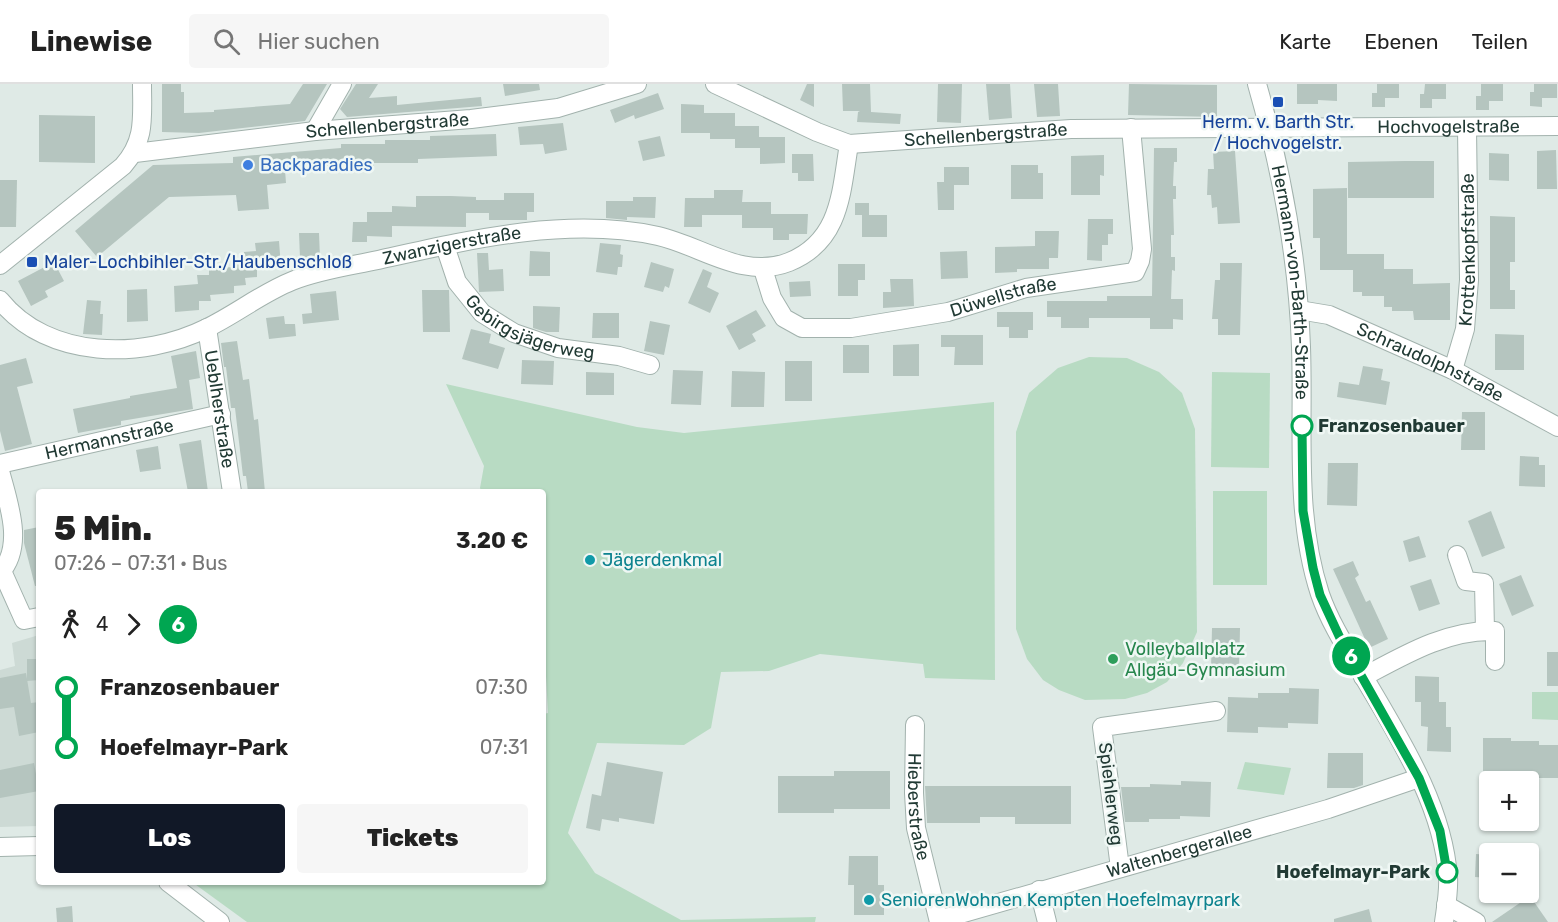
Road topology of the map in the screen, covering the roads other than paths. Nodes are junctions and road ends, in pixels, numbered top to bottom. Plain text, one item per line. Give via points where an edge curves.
1 (142, 84) edge
2 (342, 84) edge
3 (637, 84) edge
4 (714, 84) edge
5 (1257, 84) edge
6 (1558, 126) edge
7 (1269, 127) junction
8 (1131, 128) junction
9 (1467, 128) junction
10 (315, 131) junction
11 (849, 144) junction
12 (135, 153) junction
13 (445, 246) junction
14 (0, 266) edge
15 (763, 269) junction
16 (0, 300) edge
17 (1299, 310) junction
18 (207, 328) junction
19 (650, 365) dead end
20 (1453, 370) junction
21 (221, 414) junction
22 (1558, 428) edge
23 (0, 464) edge
24 (0, 471) edge
25 (232, 489) edge
26 (1457, 555) dead end
27 (1, 572) edge
28 (31, 619) edge
29 (1485, 631) junction
30 (1495, 661) dead end
31 (1363, 677) junction
32 (1216, 711) dead end
33 (915, 725) dead end
34 (1419, 778) junction
35 (36, 846) edge
36 (0, 847) edge
37 (1120, 868) junction
38 (172, 885) edge
39 (1039, 890) junction
40 (1445, 914) edge
41 (939, 921) edge
42 (220, 922) edge
43 (1047, 922) edge
44 (1476, 922) edge

1 - 12 street via 142,127
2 - 10 street
3 - 10 street, Schellenbergstraße via 558,108
4 - 11 street, Schellenbergstraße
5 - 7 street, Hermann-von-Barth-Straße
6 - 9 street, Hochvogelstraße
7 - 8 street, Schellenbergstraße
7 - 9 street, Hochvogelstraße
7 - 17 street, Hermann-von-Barth-Straße
8 - 11 street, Schellenbergstraße via 1030,130
8 - 15 street, Düwellstraße via 1142,249 1135,272 1026,288 948,312 851,328 802,328 784,318 772,298
9 - 20 street, Krottenkopfstraße via 1469,280 1465,329
10 - 12 street, Schellenbergstraße
11 - 15 street, Zwanzigerstraße via 836,218 821,241 808,254
12 - 14 street
13 - 15 street, Zwanzigerstraße via 530,233 615,229 660,237 722,260
13 - 18 street, Zwanzigerstraße via 293,281
13 - 19 street, Gebirgsjägerweg via 457,282 482,313 514,333 558,348 619,356
16 - 18 street, Zwanzigerstraße via 36,331 72,345 146,348 176,342
17 - 20 street, Schraudolphstraße via 1329,315
17 - 31 street, Hermann-von-Barth-Straße via 1303,511 1320,595
18 - 21 street, Ueblherstraße
20 - 22 street, Schraudolphstraße
21 - 23 street, Hermannstraße
21 - 25 street, Ueblherstraße
24 - 27 street via 13,543 10,560
26 - 29 street via 1466,581 1484,583
27 - 28 street
29 - 30 street via 1495,631
29 - 31 street via 1432,644
31 - 34 street, Hermann-von-Barth-Straße
32 - 37 street, Spiehlerweg via 1102,727
33 - 41 street, Hieberstraße via 916,828
34 - 37 street, Waltenbergerallee via 1328,809
34 - 40 street, Hermann-von-Barth-Straße via 1440,831 1448,875
35 - 36 street
37 - 39 street, Waltenbergerallee
38 - 42 street
39 - 41 street, Waltenbergerallee
39 - 43 street
40 - 44 street

